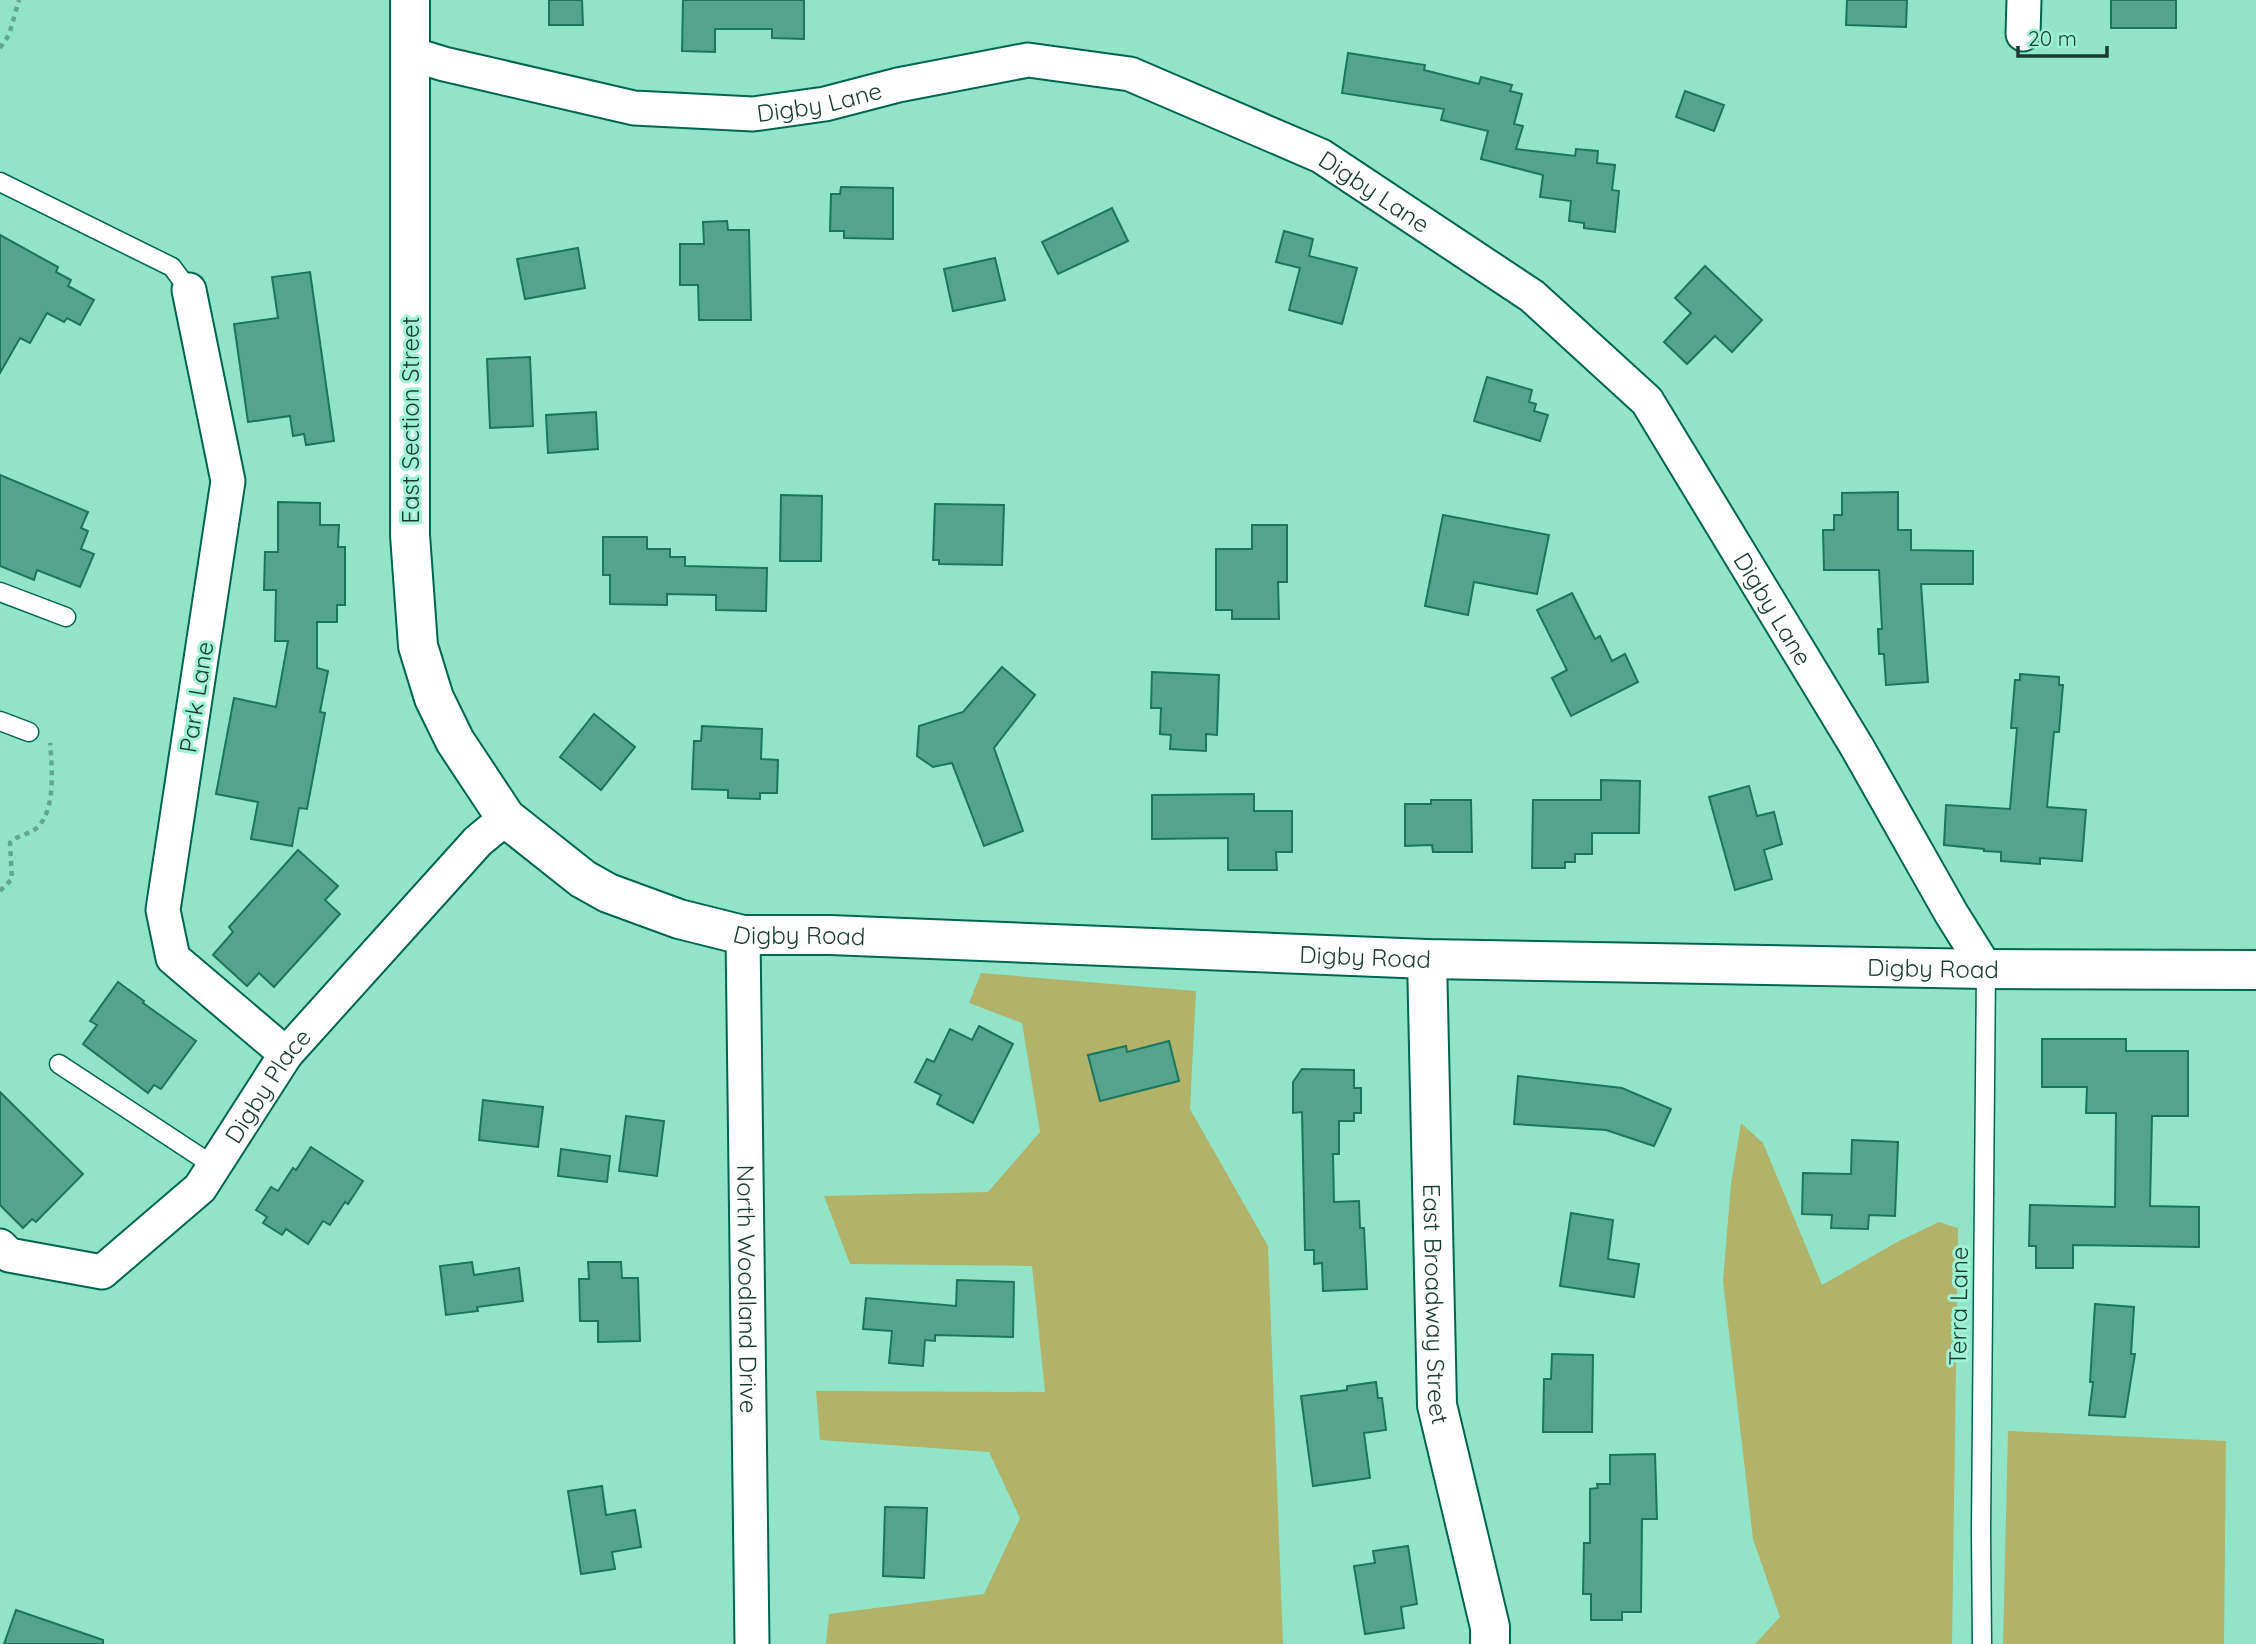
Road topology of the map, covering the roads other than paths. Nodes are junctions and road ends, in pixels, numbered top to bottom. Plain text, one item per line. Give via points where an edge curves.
1 (410, 0) edge
2 (2024, 0) edge
3 (2023, 34) dead end
4 (411, 54) junction
5 (0, 182) edge
6 (189, 290) joint
7 (0, 592) edge
8 (66, 617) dead end
9 (0, 721) edge
10 (29, 732) road end
11 (506, 818) junction
12 (743, 935) junction
13 (1427, 959) junction
14 (1986, 968) junction
15 (2256, 970) edge
16 (286, 1054) junction
17 (59, 1064) dead end
18 (214, 1166) junction
19 (0, 1246) edge
20 (752, 1644) edge
21 (1490, 1644) edge
22 (1982, 1644) edge

1 - 4 street, East Section Street
2 - 3 street
4 - 11 street, East Section Street via 410,523 418,646 434,698 455,741
4 - 14 street, Digby Lane via 634,108 752,114 825,104 1028,60 1130,74 1321,156 1532,296 1647,401
5 - 6 lane via 172,268
6 - 16 street, Park Lane via 228,481 163,910 173,958
7 - 8 lane
9 - 10 lane
11 - 12 street, Digby Road via 583,879 608,893 679,919
11 - 16 street, Digby Place via 478,841
12 - 13 street, Digby Road
12 - 20 street, North Woodland Drive
13 - 14 street, Digby Road
13 - 21 street, East Broadway Street via 1437,1405 1490,1627
14 - 15 street, Digby Road
14 - 22 lane, Terra Lane
16 - 18 street, Digby Place
17 - 18 lane
18 - 19 street, Digby Place via 200,1188 102,1272 9,1255

